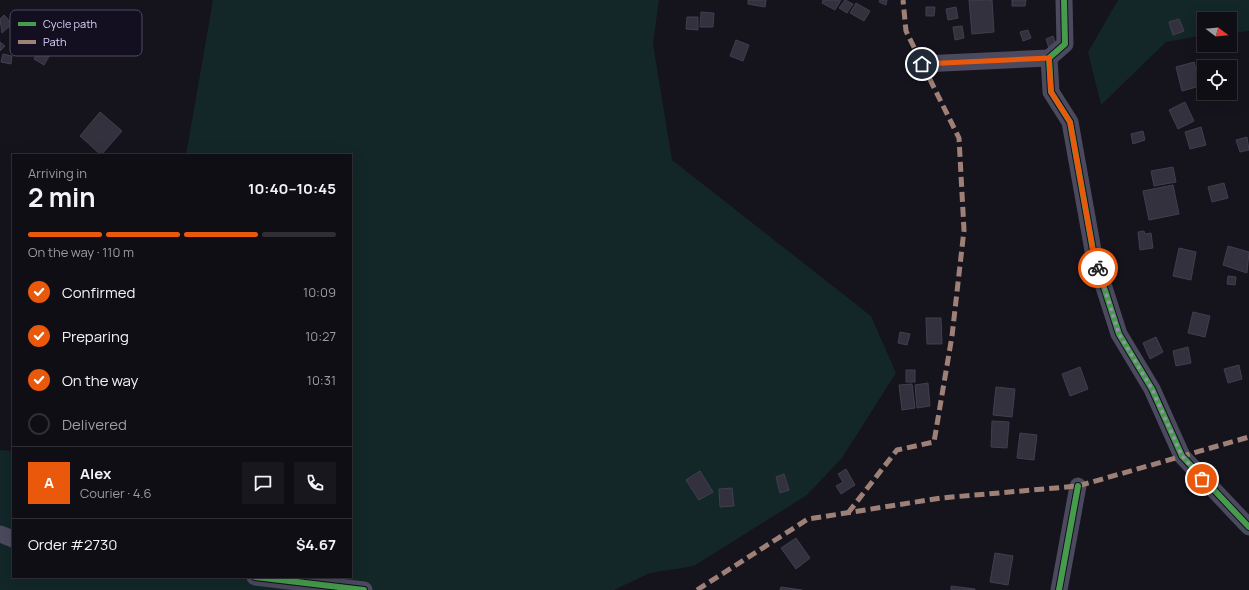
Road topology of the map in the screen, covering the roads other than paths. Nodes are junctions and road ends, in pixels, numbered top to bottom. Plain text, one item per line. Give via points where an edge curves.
1 (1064, 0) edge
2 (1049, 58) junction
3 (922, 64) dead end
4 (1078, 486) dead end
5 (1249, 527) edge
6 (0, 534) edge
7 (12, 539) edge
8 (261, 578) edge
9 (309, 587) edge
10 (364, 590) edge
11 (1059, 590) edge

1 - 2 street via 1065,44
2 - 3 street
2 - 5 street via 1051,92 1070,122 1094,256 1119,334 1152,389 1182,456
4 - 11 street
6 - 7 street
8 - 9 street
9 - 10 street

